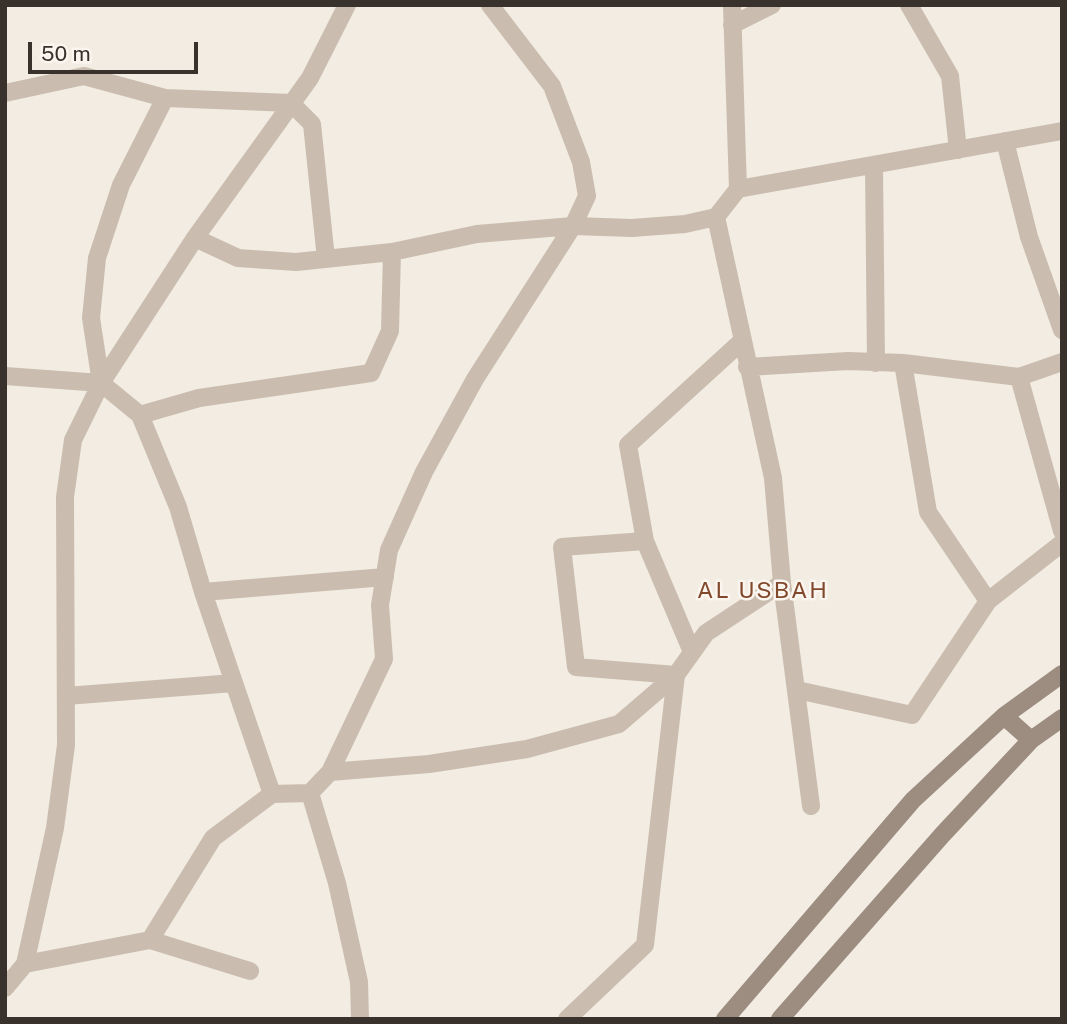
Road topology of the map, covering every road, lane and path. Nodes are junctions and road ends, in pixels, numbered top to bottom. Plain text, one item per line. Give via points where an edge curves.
1 (347, 5) edge
2 (490, 5) edge
3 (732, 5) edge
4 (772, 5) edge
5 (909, 5) edge
6 (732, 25) junction
7 (5, 93) edge
8 (165, 98) junction
9 (291, 103) junction
10 (1062, 131) edge
11 (1004, 141) junction
12 (958, 150) junction
13 (874, 165) junction
14 (738, 189) junction
15 (716, 217) junction
16 (573, 226) junction
17 (195, 237) junction
18 (392, 252) junction
19 (326, 259) junction
20 (1062, 330) edge
21 (742, 341) junction
22 (876, 362) junction
23 (1062, 362) edge
24 (902, 363) junction
25 (747, 367) junction
26 (5, 376) edge
27 (1019, 377) junction
28 (101, 383) junction
29 (140, 415) junction
30 (1062, 531) edge
31 (645, 541) junction
32 (1062, 543) edge
33 (385, 577) junction
34 (782, 583) junction
35 (203, 592) junction
36 (988, 601) junction
37 (692, 652) junction
38 (1062, 674) edge
39 (676, 676) junction
40 (234, 683) junction
41 (797, 690) junction
42 (66, 696) junction
43 (1004, 716) junction
44 (1062, 718) edge
45 (1031, 740) junction
46 (330, 772) junction
47 (310, 793) junction
48 (272, 794) junction
49 (811, 806) dead end
50 (150, 940) junction
51 (25, 964) junction
52 (250, 971) dead end
53 (5, 988) edge
54 (360, 1019) edge
55 (567, 1019) edge
56 (725, 1019) edge
57 (780, 1019) edge

1 - 9 street via 310,78
2 - 16 street via 552,86 581,162 587,196
3 - 6 street
4 - 6 street
5 - 12 street via 950,76
6 - 14 street
7 - 8 street via 84,76
8 - 9 street
8 - 28 street via 121,186 97,258 91,318
9 - 17 street
9 - 19 street via 312,124
10 - 11 street
11 - 12 street
11 - 20 street via 1029,237
12 - 13 street
13 - 14 street
13 - 22 street
14 - 15 street
15 - 16 street via 632,228
15 - 21 street
16 - 18 street via 477,234
16 - 33 street via 475,380 424,472 388,550
17 - 19 street via 237,258
17 - 28 street
18 - 19 street
18 - 29 street via 390,331 371,373 199,398
21 - 25 street
21 - 31 street via 628,445
22 - 24 street
22 - 25 street
23 - 27 street
24 - 27 street
24 - 36 street via 928,512
25 - 34 street via 773,478
26 - 28 street
27 - 30 street
28 - 29 street
28 - 42 street via 73,440 65,497
29 - 35 street via 178,508
31 - 37 street
31 - 39 street via 562,547 576,667
32 - 36 street
33 - 35 street
33 - 46 street via 380,605 384,659
34 - 37 street via 706,633
34 - 41 street
35 - 40 street
36 - 41 street via 912,715
37 - 39 street
38 - 43 main road
39 - 46 street via 620,724 527,749 429,764
39 - 55 street via 645,945
40 - 42 street
40 - 48 street
41 - 49 street
42 - 51 street via 66,745 55,828
43 - 45 main road
43 - 56 main road via 913,800
44 - 45 main road
45 - 57 main road
46 - 47 street
47 - 48 street
47 - 54 street via 359,982
48 - 50 street via 213,838
50 - 51 street
50 - 52 street
51 - 53 street

